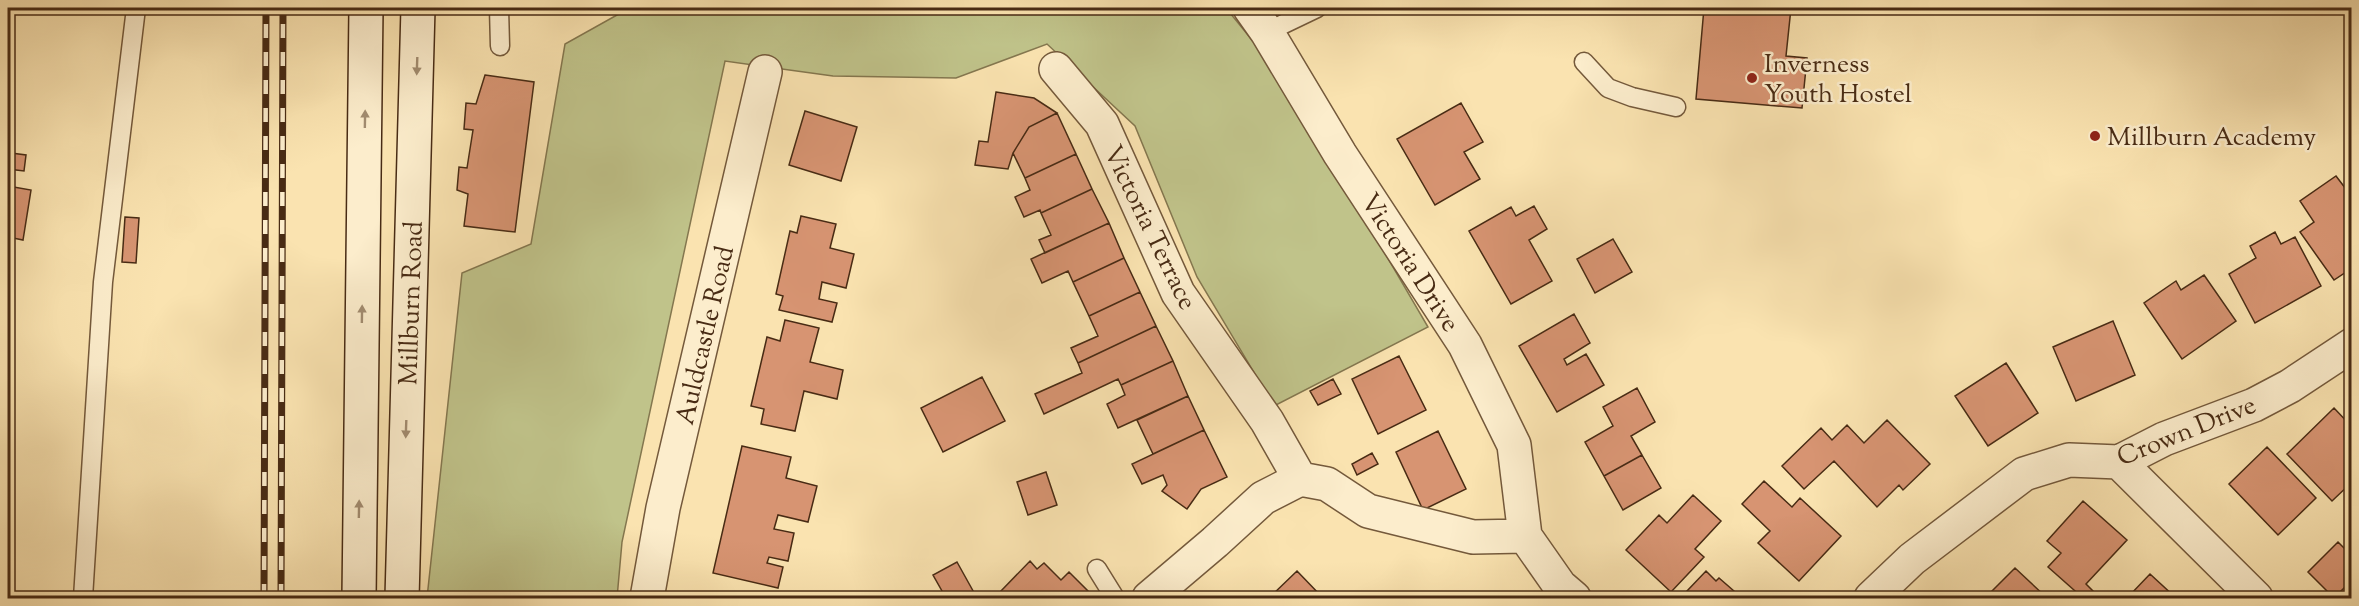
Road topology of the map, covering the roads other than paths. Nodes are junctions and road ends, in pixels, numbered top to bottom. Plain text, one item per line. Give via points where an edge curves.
1 (136, 8) edge
2 (366, 8) edge
3 (418, 8) edge
4 (499, 8) edge
5 (1317, 8) edge
6 (1258, 20) edge
7 (500, 46) dead end
8 (1584, 62) dead end
9 (1056, 69) dead end
10 (765, 72) dead end
11 (1676, 107) dead end
12 (2352, 345) edge
13 (2119, 462) junction
14 (1300, 479) junction
15 (1525, 536) junction
16 (1097, 569) dead end
17 (83, 598) edge
18 (358, 598) edge
19 (402, 598) edge
20 (646, 598) edge
21 (1115, 598) edge
22 (1149, 598) edge
23 (1574, 598) edge
24 (1871, 598) edge
25 (2256, 598) edge

1 - 17 lane via 103,282
18 -> 2 street, Millburn Road
3 -> 19 street, Millburn Road
4 - 7 lane
5 - 6 lane
6 - 15 street, Victoria Drive via 1465,345 1514,445
8 - 11 lane via 1608,88
9 - 14 street, Victoria Terrace via 1102,124 1178,293 1268,421
10 - 20 street, Auldcastle Road via 663,508
12 - 13 street, Crown Drive via 2254,405 2164,439
13 - 24 street, Crown Drive via 2069,460 2024,474 1912,559
13 - 25 street
14 - 15 street via 1327,484 1368,511 1473,537
14 - 22 street via 1263,498
15 - 23 street, Victoria Drive via 1560,586
16 - 21 lane

